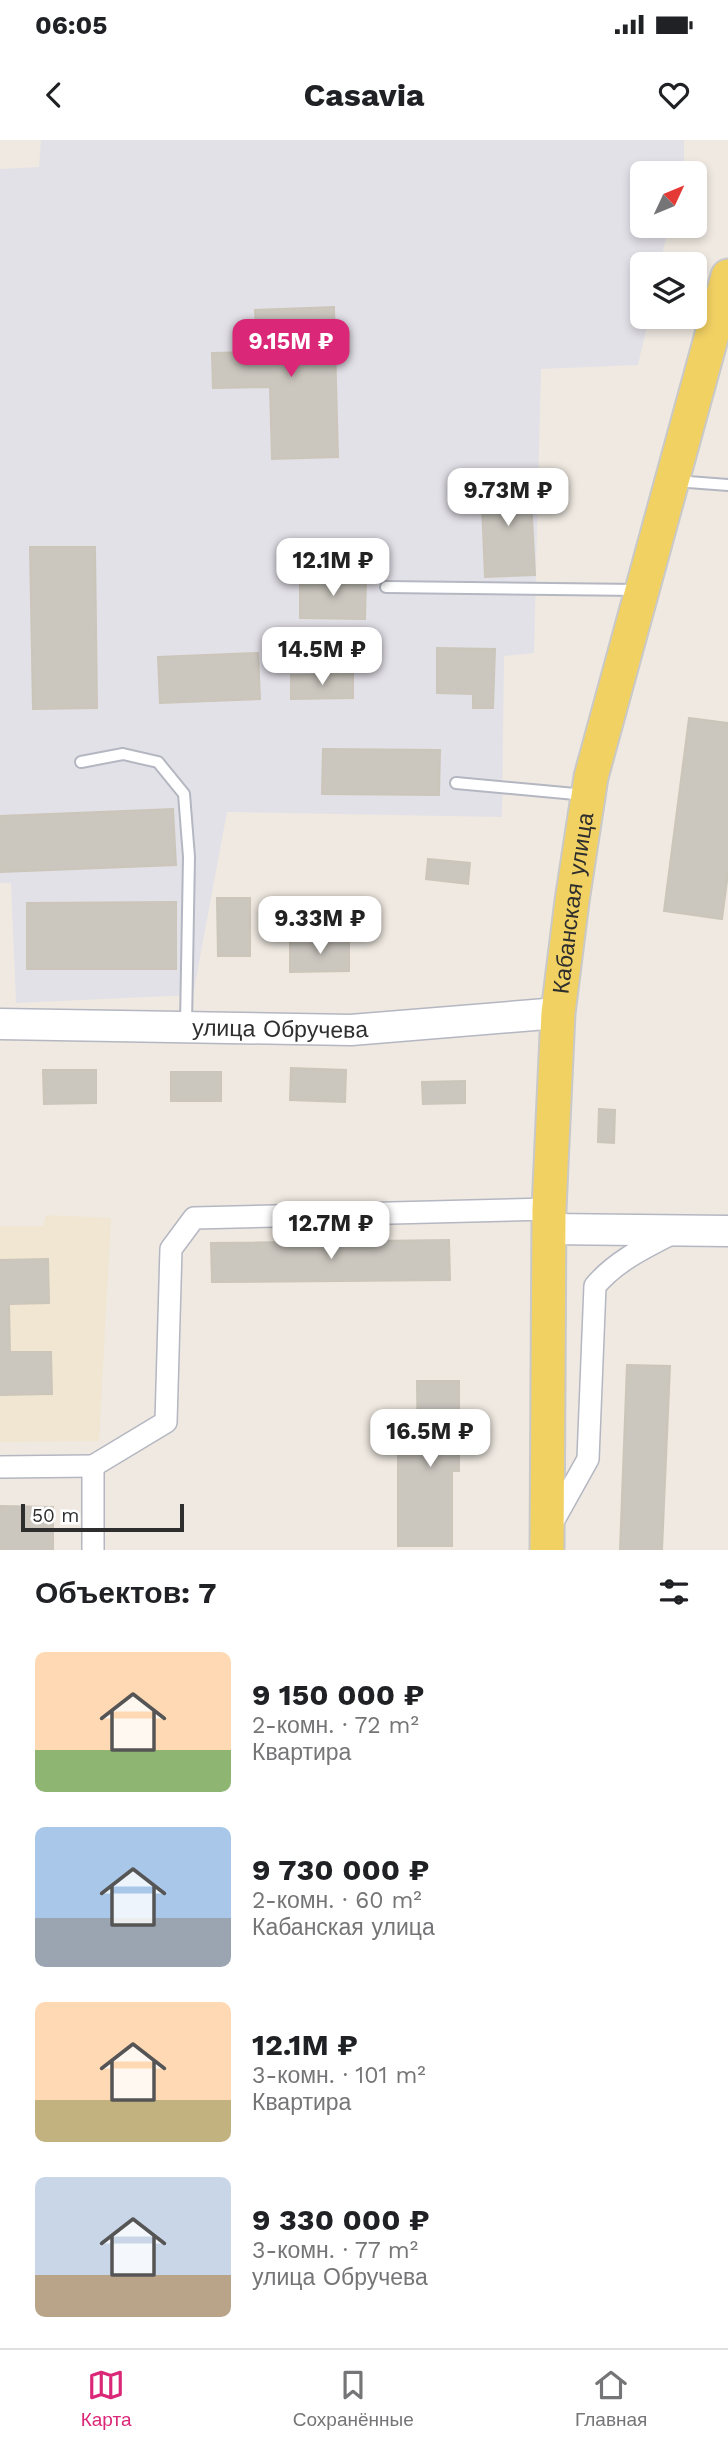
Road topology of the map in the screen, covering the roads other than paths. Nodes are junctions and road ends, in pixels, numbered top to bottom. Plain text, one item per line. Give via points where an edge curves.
1 (728, 276) edge
2 (672, 481) junction
3 (728, 485) edge
4 (386, 587) dead end
5 (642, 590) junction
6 (81, 762) dead end
7 (456, 783) dead end
8 (588, 796) junction
9 (558, 1013) junction
10 (0, 1024) edge
11 (186, 1027) junction
12 (549, 1219) junction
13 (678, 1230) junction
14 (728, 1231) edge
15 (0, 1466) edge
16 (93, 1466) junction
17 (547, 1541) edge
18 (92, 1549) edge

1 - 2 main road, Кабанская улица via 715,340
2 - 3 lane
2 - 5 main road, Кабанская улица
4 - 5 lane
5 - 8 main road, Кабанская улица
6 - 11 lane via 123,754 158,762 184,794 189,858
7 - 8 lane
8 - 9 main road, Кабанская улица
9 - 11 street, улица Обручева via 351,1030
9 - 12 main road, Кабанская улица
10 - 11 street, улица Обручева
12 - 13 street
12 - 16 street via 194,1218 172,1249 166,1422
12 - 17 main road, Кабанская улица
13 - 14 street
13 - 17 street via 633,1253 595,1286 587,1459
15 - 16 street
16 - 18 street

